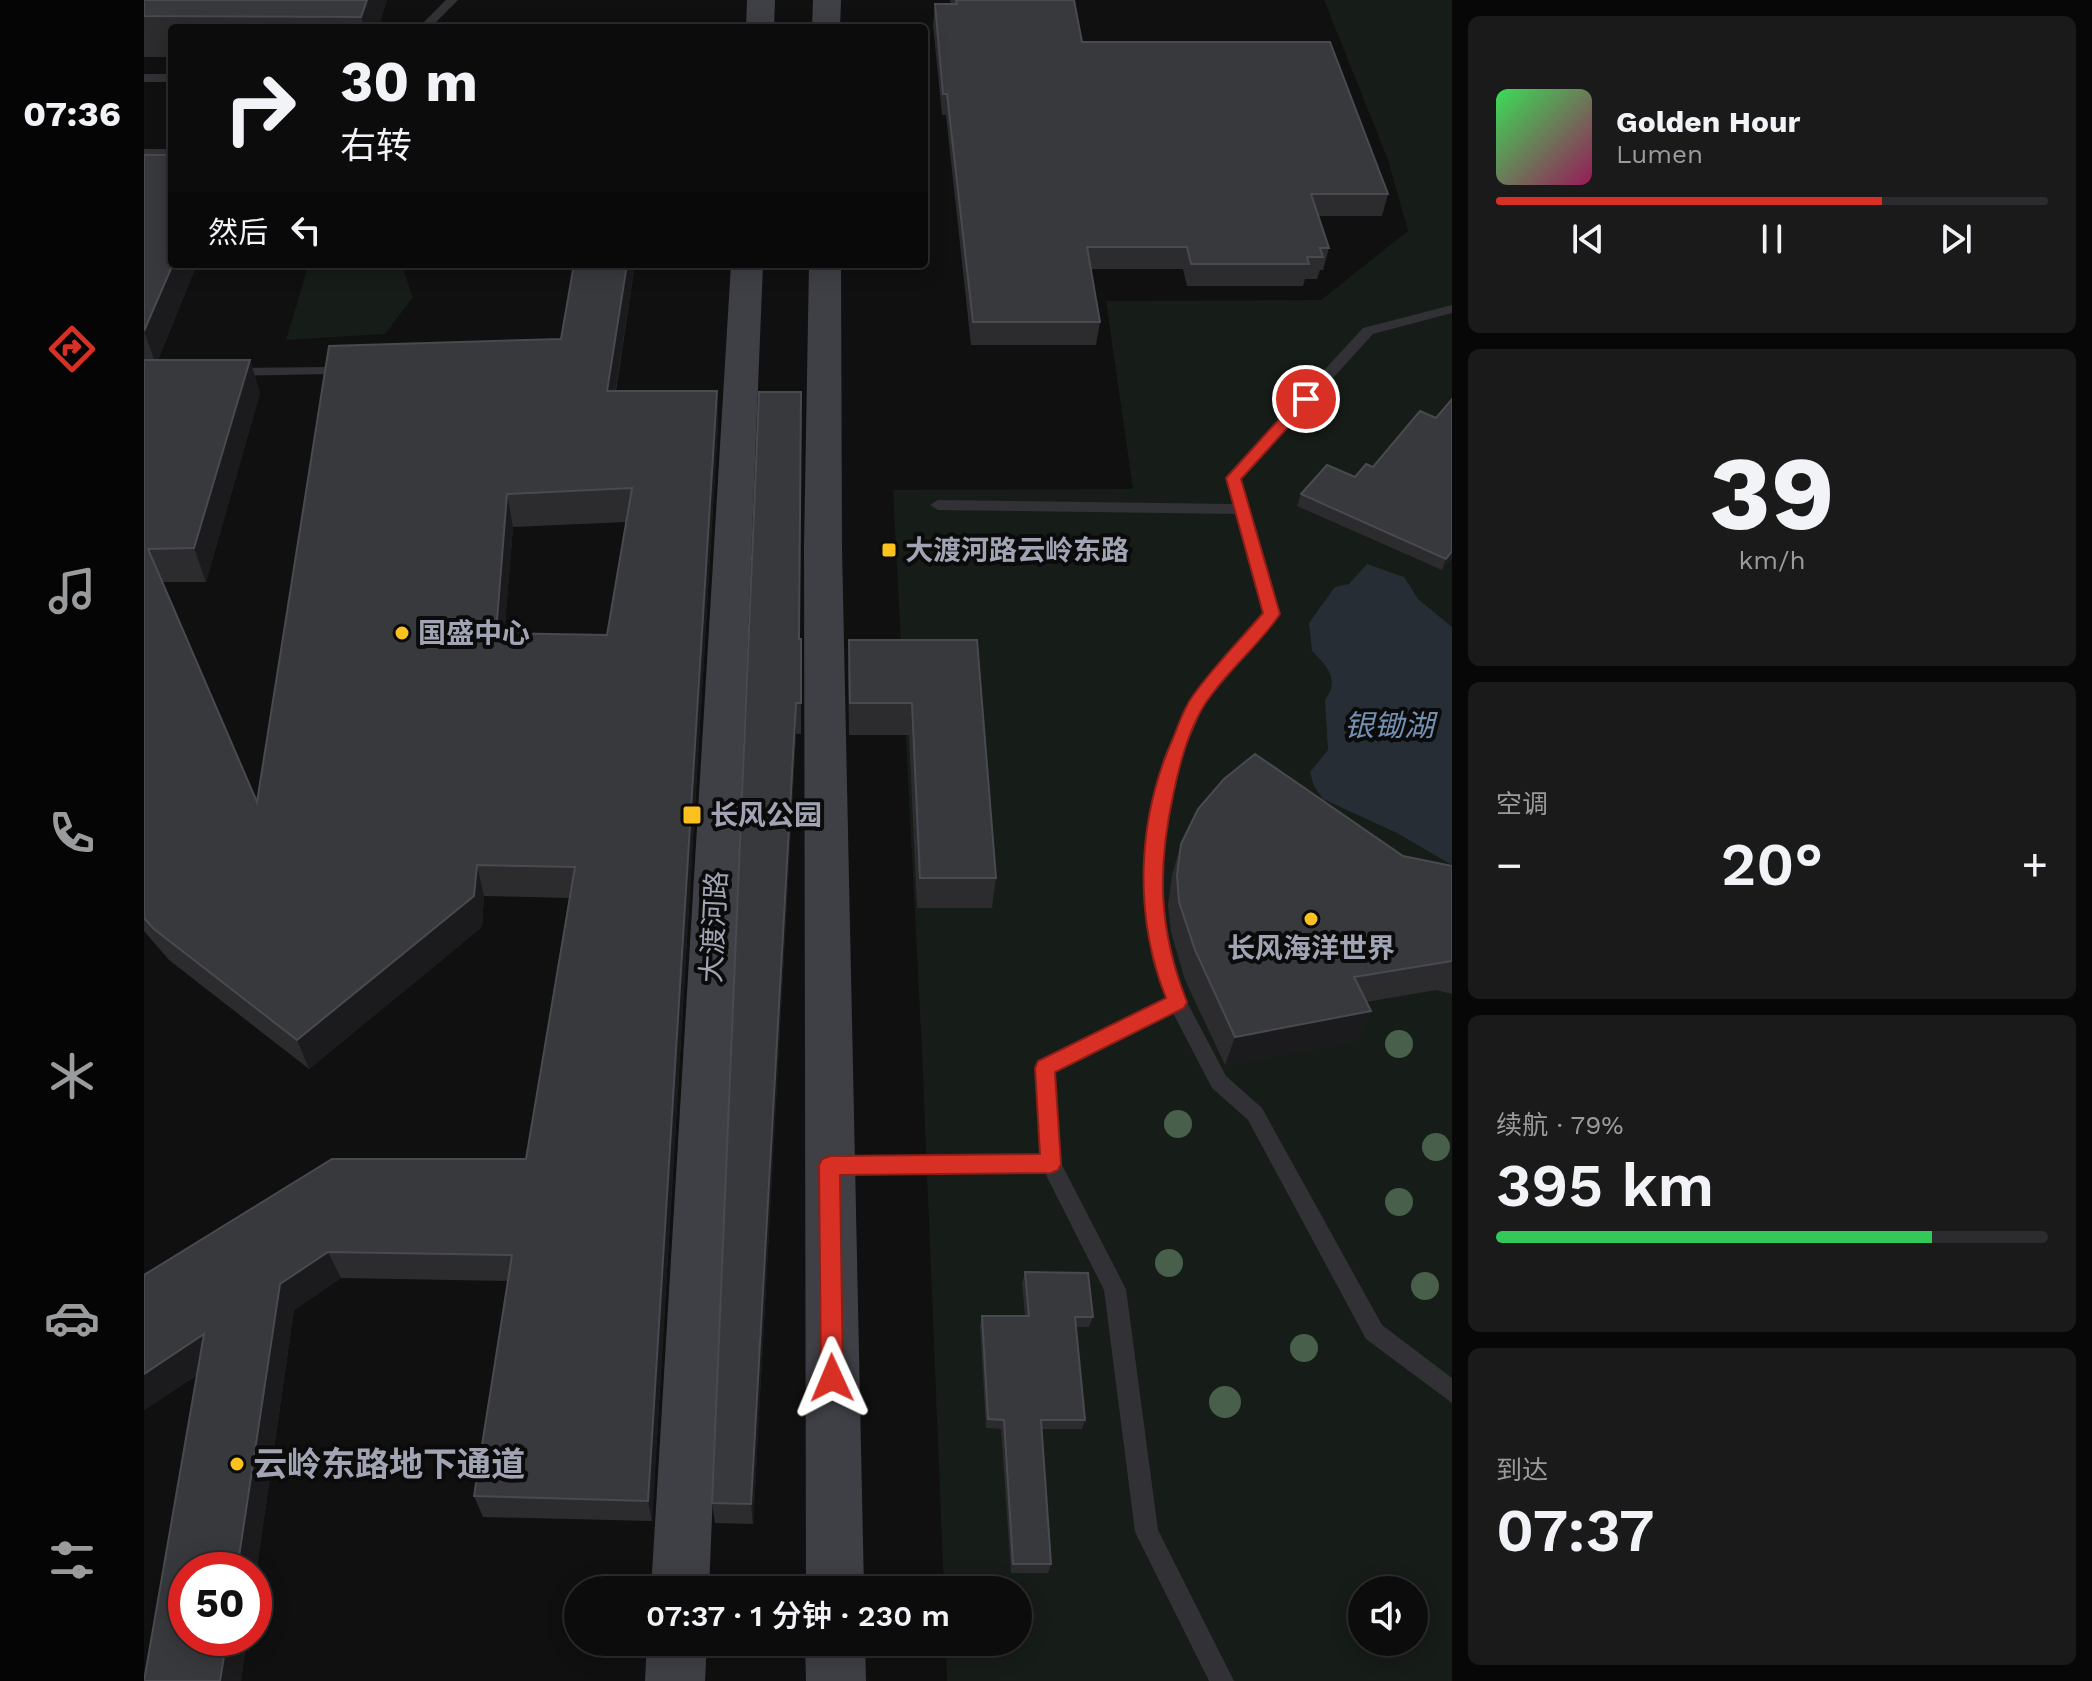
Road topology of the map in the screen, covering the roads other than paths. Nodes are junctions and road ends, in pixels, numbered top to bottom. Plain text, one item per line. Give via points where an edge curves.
1 (452, 0) edge
2 (761, 0) edge
3 (827, 0) edge
4 (428, 24) edge
5 (760, 24) edge
6 (826, 24) edge
7 (144, 78) edge
8 (168, 78) edge
9 (144, 153) edge
10 (168, 153) edge
11 (747, 268) edge
12 (825, 268) edge
13 (1452, 309) edge
14 (329, 371) edge
15 (215, 372) edge
16 (938, 505) dead end
17 (1242, 509) junction
18 (1177, 1002) junction
19 (1051, 1164) junction
20 (830, 1165) junction
21 (1452, 1392) edge
22 (681, 1576) edge
23 (835, 1576) edge
24 (676, 1656) edge
25 (835, 1656) edge
26 (675, 1681) edge
27 (836, 1681) edge
28 (1222, 1681) edge

1 - 4 lane
2 - 5 main road
3 - 6 main road
7 - 8 lane
9 - 10 lane
11 - 22 main road, 大渡河路
12 - 20 main road
13 - 17 lane via 1368,331 1233,478
14 - 15 lane
16 - 17 lane
17 - 18 lane via 1272,614 1197,702 1172,759 1152,860 1162,963
18 - 19 lane via 1045,1068
18 - 21 lane via 1219,1082 1255,1114 1374,1332
19 - 20 lane
19 - 28 lane via 1115,1289 1147,1532
20 - 23 main road
24 - 26 main road
25 - 27 main road

